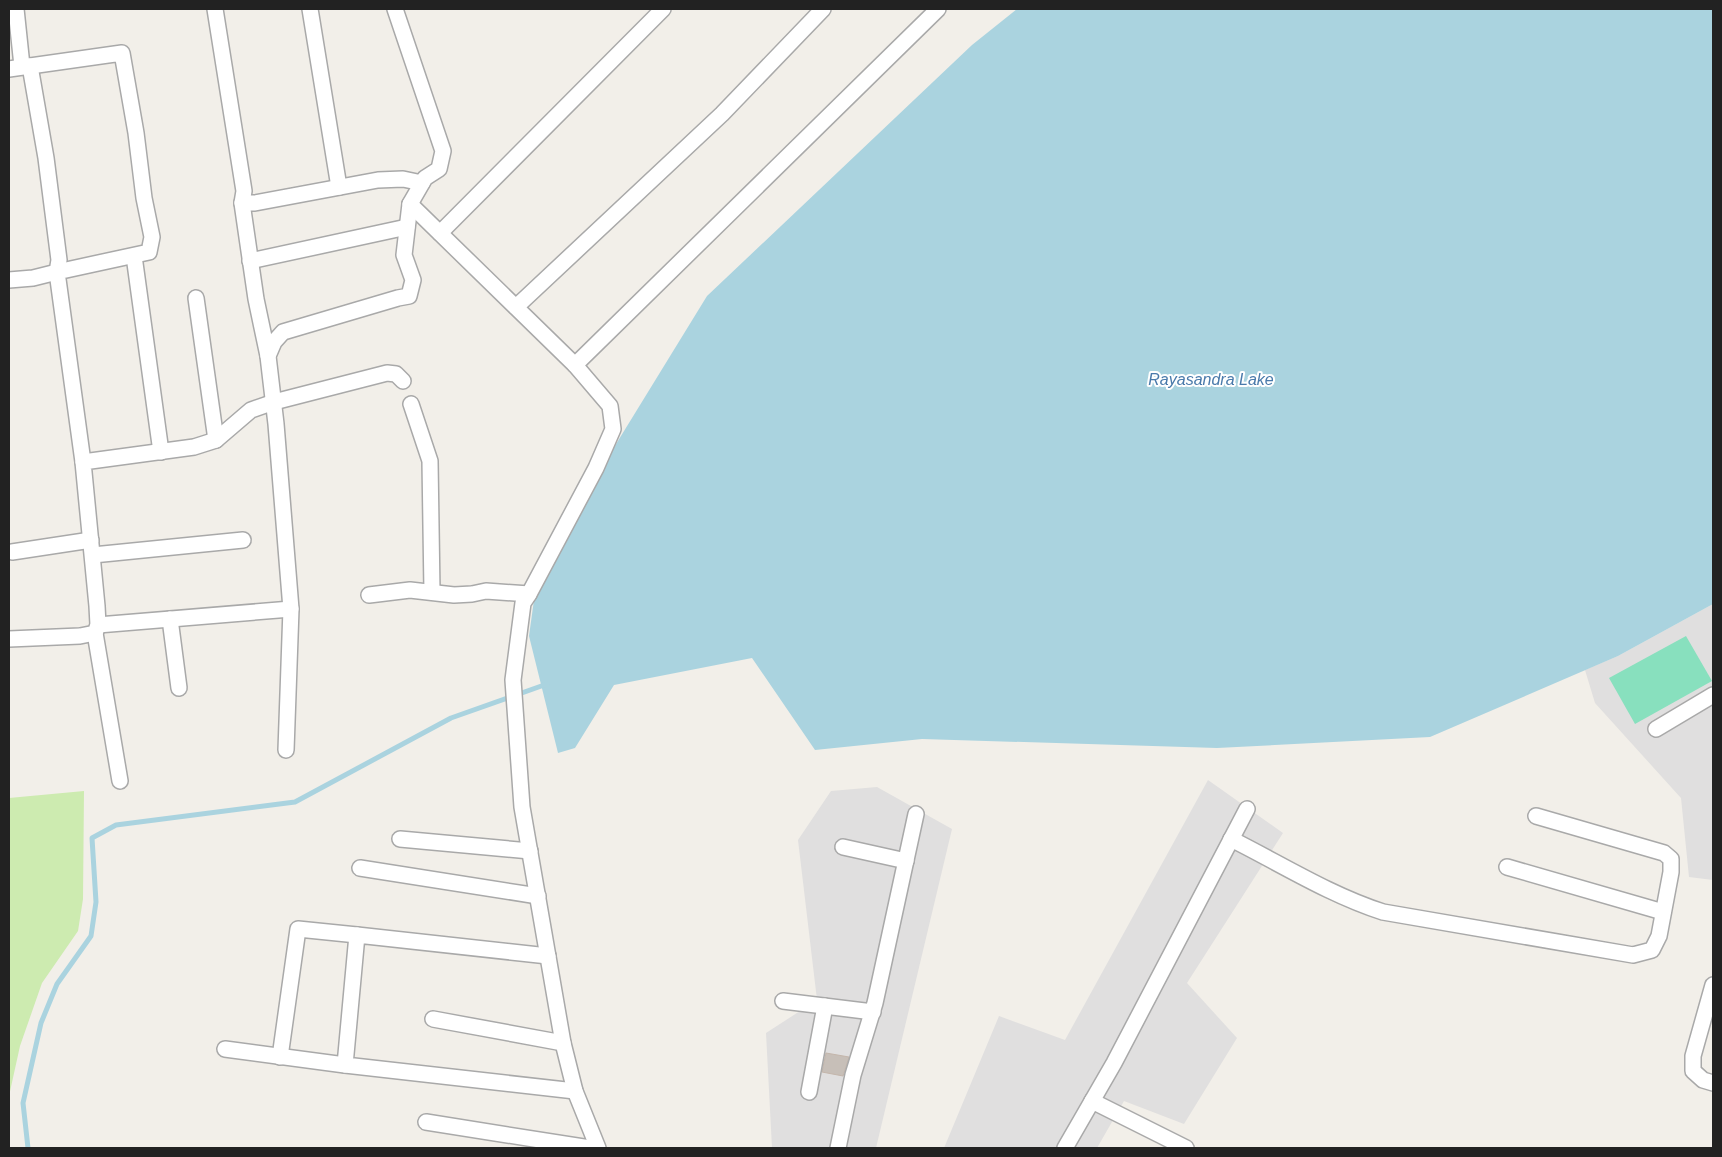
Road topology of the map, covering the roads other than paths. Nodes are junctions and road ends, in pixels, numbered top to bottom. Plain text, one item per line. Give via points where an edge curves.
1 (16, 9) edge
2 (215, 9) edge
3 (310, 9) edge
4 (395, 9) edge
5 (663, 9) edge
6 (823, 9) edge
7 (938, 9) edge
8 (20, 67) edge
9 (422, 183) junction
10 (339, 187) junction
11 (242, 203) junction
12 (410, 204) junction
13 (407, 227) junction
14 (440, 233) junction
15 (134, 256) junction
16 (250, 262) junction
17 (57, 272) junction
18 (9, 280) edge
19 (196, 298) dead end
20 (516, 307) junction
21 (268, 356) junction
22 (575, 365) junction
23 (403, 381) dead end
24 (274, 402) junction
25 (411, 404) dead end
26 (216, 440) junction
27 (161, 452) junction
28 (83, 462) junction
29 (91, 540) junction
30 (243, 540) dead end
31 (12, 552) dead end
32 (92, 555) junction
33 (432, 592) junction
34 (529, 594) junction
35 (369, 595) dead end
36 (291, 609) junction
37 (170, 619) junction
38 (97, 629) junction
39 (9, 639) edge
40 (179, 688) dead end
41 (1713, 695) edge
42 (1656, 729) dead end
43 (286, 750) dead end
44 (120, 781) dead end
45 (1247, 809) dead end
46 (916, 814) dead end
47 (1536, 816) dead end
48 (400, 839) dead end
49 (1231, 839) junction
50 (843, 847) dead end
51 (530, 851) junction
52 (906, 861) junction
53 (1506, 867) dead end
54 (360, 868) dead end
55 (538, 896) junction
56 (1663, 912) junction
57 (357, 935) junction
58 (548, 956) junction
59 (1713, 990) edge
60 (783, 1001) dead end
61 (825, 1006) junction
62 (872, 1012) junction
63 (433, 1019) dead end
64 (563, 1043) junction
65 (225, 1049) dead end
66 (280, 1056) junction
67 (345, 1065) junction
68 (1713, 1083) edge
69 (575, 1090) junction
70 (809, 1092) dead end
71 (1092, 1101) junction
72 (426, 1122) dead end
73 (590, 1148) edge
74 (598, 1148) edge
75 (838, 1148) edge
76 (1065, 1148) edge
77 (1186, 1148) edge

1 - 8 street
2 - 11 street via 244,191
3 - 10 street
4 - 9 street via 443,151 439,169
5 - 14 street
6 - 20 street via 722,114
7 - 22 street
8 - 15 street via 122,53 152,237 149,252
8 - 17 street via 52,200 59,260
9 - 10 street via 403,179 378,180
9 - 12 street
10 - 11 street
11 - 16 street
12 - 13 street
12 - 14 street
13 - 16 street
13 - 21 street via 404,255 413,280 409,296 283,332
14 - 20 street
15 - 17 street
15 - 27 street
16 - 21 street
17 - 18 street
17 - 28 street
19 - 26 street
20 - 22 street
21 - 24 street
22 - 34 street via 610,406 613,429 596,468
23 - 24 street via 396,374 387,373
24 - 26 street via 251,410
24 - 36 street
25 - 33 street via 430,461
26 - 27 street via 194,448
27 - 28 street
28 - 29 street
29 - 31 street
29 - 32 street
30 - 32 street
32 - 38 street
33 - 34 street via 454,595 486,591
33 - 35 street via 410,590
34 - 51 street via 523,603 513,680 522,807
36 - 37 street
36 - 43 street
37 - 38 street
37 - 40 street
38 - 39 street via 80,636
38 - 44 street
41 - 42 street
45 - 49 street
46 - 52 street
47 - 56 street via 1664,852 1671,859 1671,872
48 - 51 street
49 - 56 street via 1338,894 1383,912 1623,954 1652,950 1659,936
49 - 71 street
50 - 52 street
51 - 55 street
52 - 62 street
53 - 56 street
54 - 55 street
55 - 58 street
57 - 58 street
57 - 66 street via 298,929
57 - 67 street
58 - 64 street
59 - 68 street via 1693,1056 1693,1071 1703,1080
60 - 61 street
61 - 62 street
61 - 70 street
62 - 75 street via 853,1075
63 - 64 street
64 - 69 street
65 - 66 street
66 - 67 street
67 - 69 street
69 - 74 street
71 - 76 street
71 - 77 street
72 - 73 street

